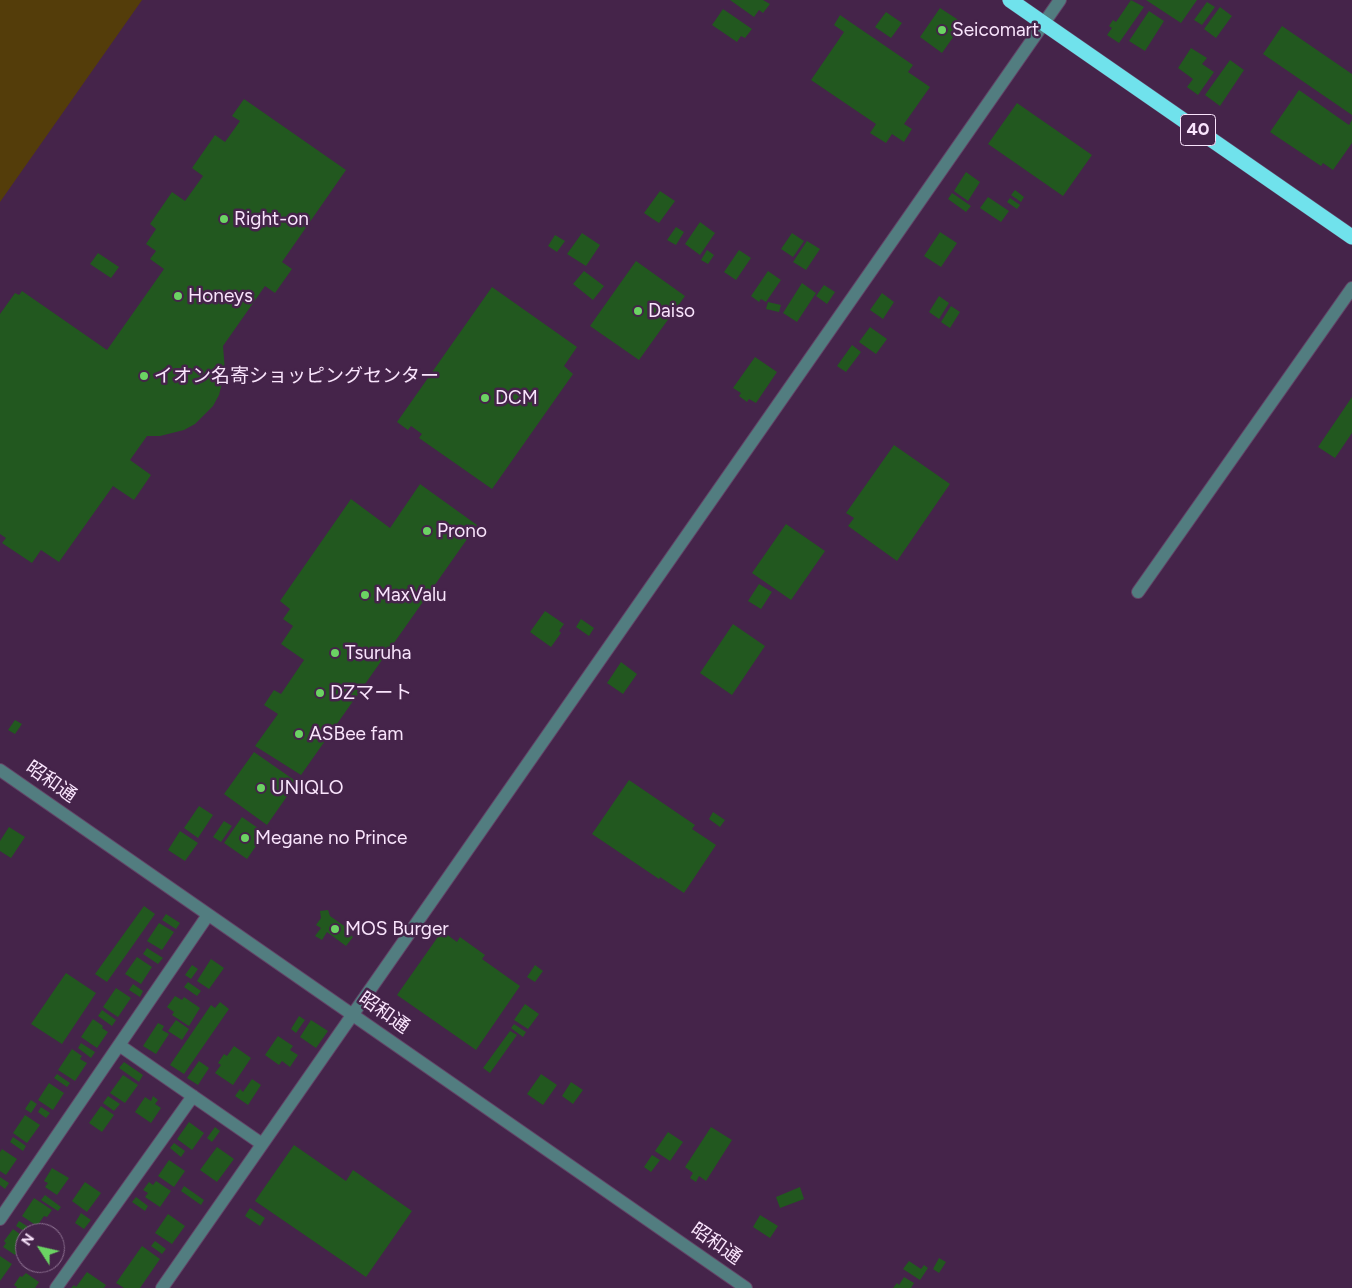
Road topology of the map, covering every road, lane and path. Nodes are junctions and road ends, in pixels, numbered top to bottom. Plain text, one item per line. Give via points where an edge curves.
1 (1010, 0) edge
2 (1060, 0) edge
3 (1043, 24) junction
4 (1352, 237) edge
5 (1352, 288) edge
6 (1138, 592) dead end
7 (0, 770) edge
8 (208, 915) junction
9 (353, 1014) junction
10 (119, 1045) junction
11 (193, 1096) junction
12 (262, 1144) junction
13 (0, 1219) edge
14 (56, 1288) edge
15 (162, 1288) edge
16 (746, 1288) edge

1 - 3 highway, 40
2 - 3 street
3 - 4 highway, 40
3 - 9 street
5 - 6 street
7 - 8 street, 昭和通
8 - 9 street, 昭和通
8 - 10 street
9 - 12 street
9 - 16 street, 昭和通
10 - 11 street
10 - 13 street
11 - 12 street
11 - 14 street
12 - 15 street

